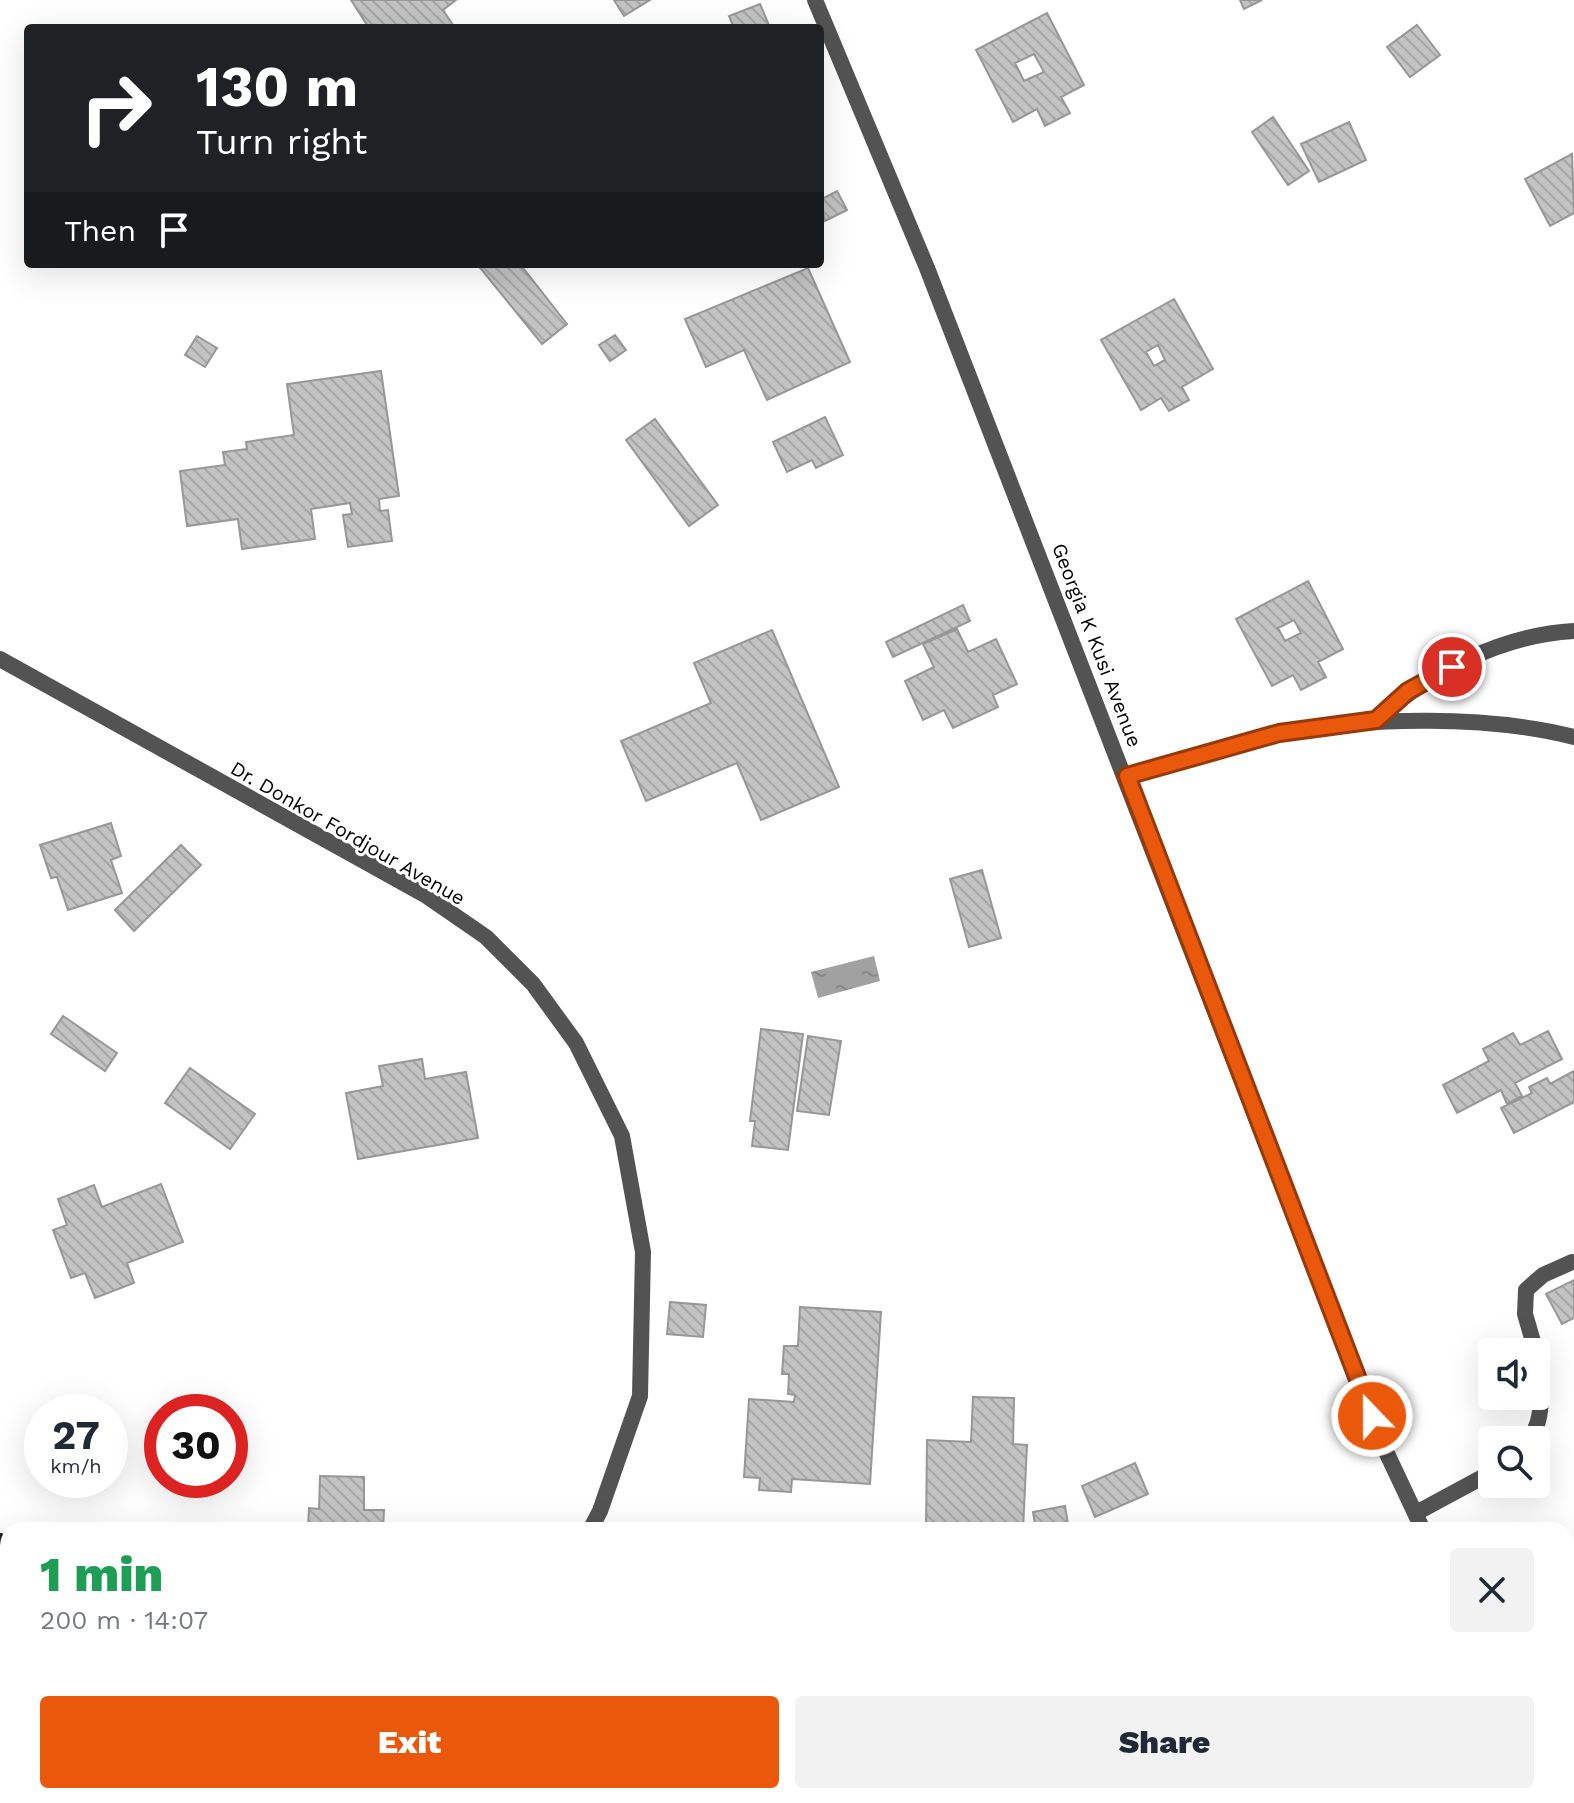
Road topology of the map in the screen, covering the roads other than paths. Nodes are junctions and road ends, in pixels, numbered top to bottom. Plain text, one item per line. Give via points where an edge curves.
1 (815, 0) edge
2 (1574, 631) edge
3 (0, 659) edge
4 (1376, 720) junction
5 (1574, 737) edge
6 (1127, 776) junction
7 (1572, 1262) dead end
8 (1532, 1338) edge
9 (1478, 1480) edge
10 (1416, 1513) junction
11 (594, 1522) edge
12 (1420, 1522) edge

1 - 6 street, Georgia K Kusi Avenue
2 - 4 street via 1498,646 1408,691
3 - 11 street, Dr. Donkor Fordjour Avenue via 425,895 486,937 533,984 576,1043 622,1136 643,1252 640,1396
4 - 5 street via 1540,728
4 - 6 street via 1279,733
6 - 10 street, Georgia K Kusi Avenue via 1345,1349
7 - 8 street via 1526,1290
9 - 10 street
10 - 12 street, Georgia K Kusi Avenue

